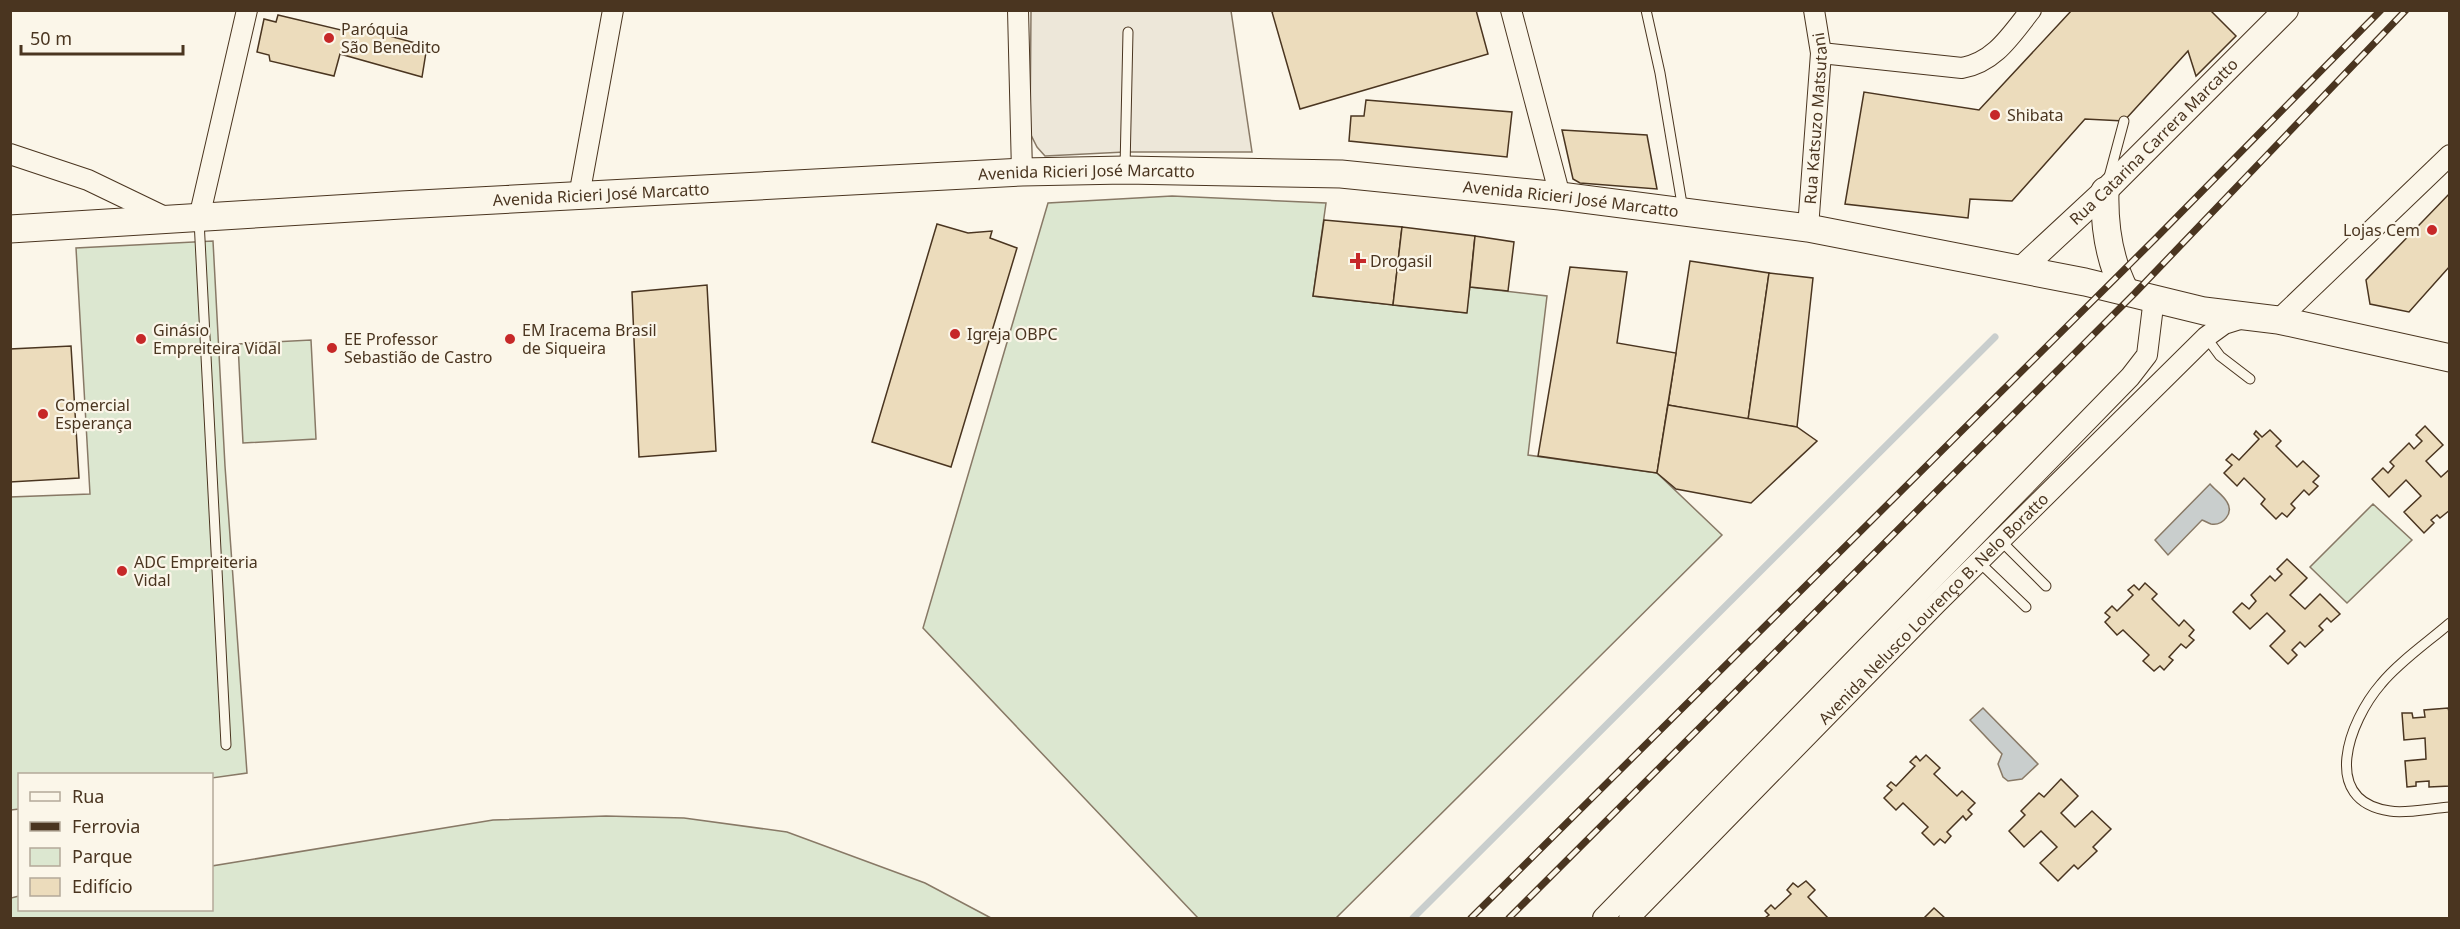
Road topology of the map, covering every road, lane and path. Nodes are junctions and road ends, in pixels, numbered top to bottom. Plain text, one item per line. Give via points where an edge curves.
1 (247, 10) edge
2 (613, 10) edge
3 (1018, 10) edge
4 (1510, 10) edge
5 (1646, 10) edge
6 (2031, 10) edge
7 (2286, 10) edge
8 (1819, 13) edge
9 (1128, 32) dead end
10 (1821, 53) junction
11 (2124, 120) dead end
12 (10, 154) edge
13 (2450, 155) edge
14 (1125, 170) junction
15 (1022, 172) junction
16 (2105, 191) junction
17 (579, 196) junction
18 (1560, 196) junction
19 (1684, 213) junction
20 (199, 218) junction
21 (172, 221) junction
22 (1808, 228) junction
23 (10, 230) edge
24 (2021, 269) junction
25 (2125, 291) junction
26 (2154, 298) junction
27 (2247, 317) junction
28 (2278, 320) junction
29 (2206, 337) junction
30 (2450, 358) edge
31 (2250, 379) dead end
32 (2001, 541) junction
33 (1979, 562) junction
34 (2046, 586) dead end
35 (1930, 598) junction
36 (2026, 607) dead end
37 (2450, 623) edge
38 (226, 745) dead end
39 (2450, 807) edge
40 (1603, 918) edge
41 (1629, 918) edge

1 - 20 street
2 - 17 street
3 - 15 street
4 - 18 street
5 - 19 lane
6 - 10 street via 2003,45 1978,65 1962,68
7 - 16 street, Rua Catarina Carrera Marcatto
8 - 10 street, Rua Katsuzo Matsutani
9 - 14 lane
10 - 22 street, Rua Katsuzo Matsutani
11 - 16 lane
12 - 21 street via 88,180
13 - 28 street
14 - 15 main road, Avenida Ricieri José Marcatto
14 - 18 main road, Avenida Ricieri José Marcatto via 1341,174
15 - 17 main road, Avenida Ricieri José Marcatto
16 - 24 street, Rua Catarina Carrera Marcatto
16 - 25 main road via 2105,228 2117,276
17 - 20 main road, Avenida Ricieri José Marcatto
18 - 19 main road, Avenida Ricieri José Marcatto
19 - 22 main road, Avenida Ricieri José Marcatto
20 - 21 main road, Avenida Ricieri José Marcatto
20 - 38 lane
21 - 23 main road, Avenida Ricieri José Marcatto
22 - 24 main road, Avenida Ricieri José Marcatto
24 - 25 main road, Avenida Ricieri José Marcatto
25 - 26 main road, Avenida Ricieri José Marcatto
26 - 27 main road, Avenida Ricieri José Marcatto
26 - 28 main road, Avenida Ricieri José Marcatto via 2191,294 2252,306
26 - 35 street, Avenida Nelusco Lourenço B. Nelo Boratto via 2147,356
27 - 28 main road, Avenida Ricieri José Marcatto
27 - 29 street, Avenida Nelusco Lourenço B. Nelo Boratto via 2223,324
28 - 30 main road, Avenida Ricieri José Marcatto
29 - 31 lane via 2220,356
29 - 32 street, Avenida Nelusco Lourenço B. Nelo Boratto
32 - 33 street, Avenida Nelusco Lourenço B. Nelo Boratto
32 - 34 lane
33 - 35 street, Avenida Nelusco Lourenço B. Nelo Boratto
33 - 36 lane
35 - 40 street, Avenida Nelusco Lourenço B. Nelo Boratto
35 - 41 street, Avenida Nelusco Lourenço B. Nelo Boratto
37 - 39 lane via 2381,684 2355,728 2345,775 2360,801 2390,812

